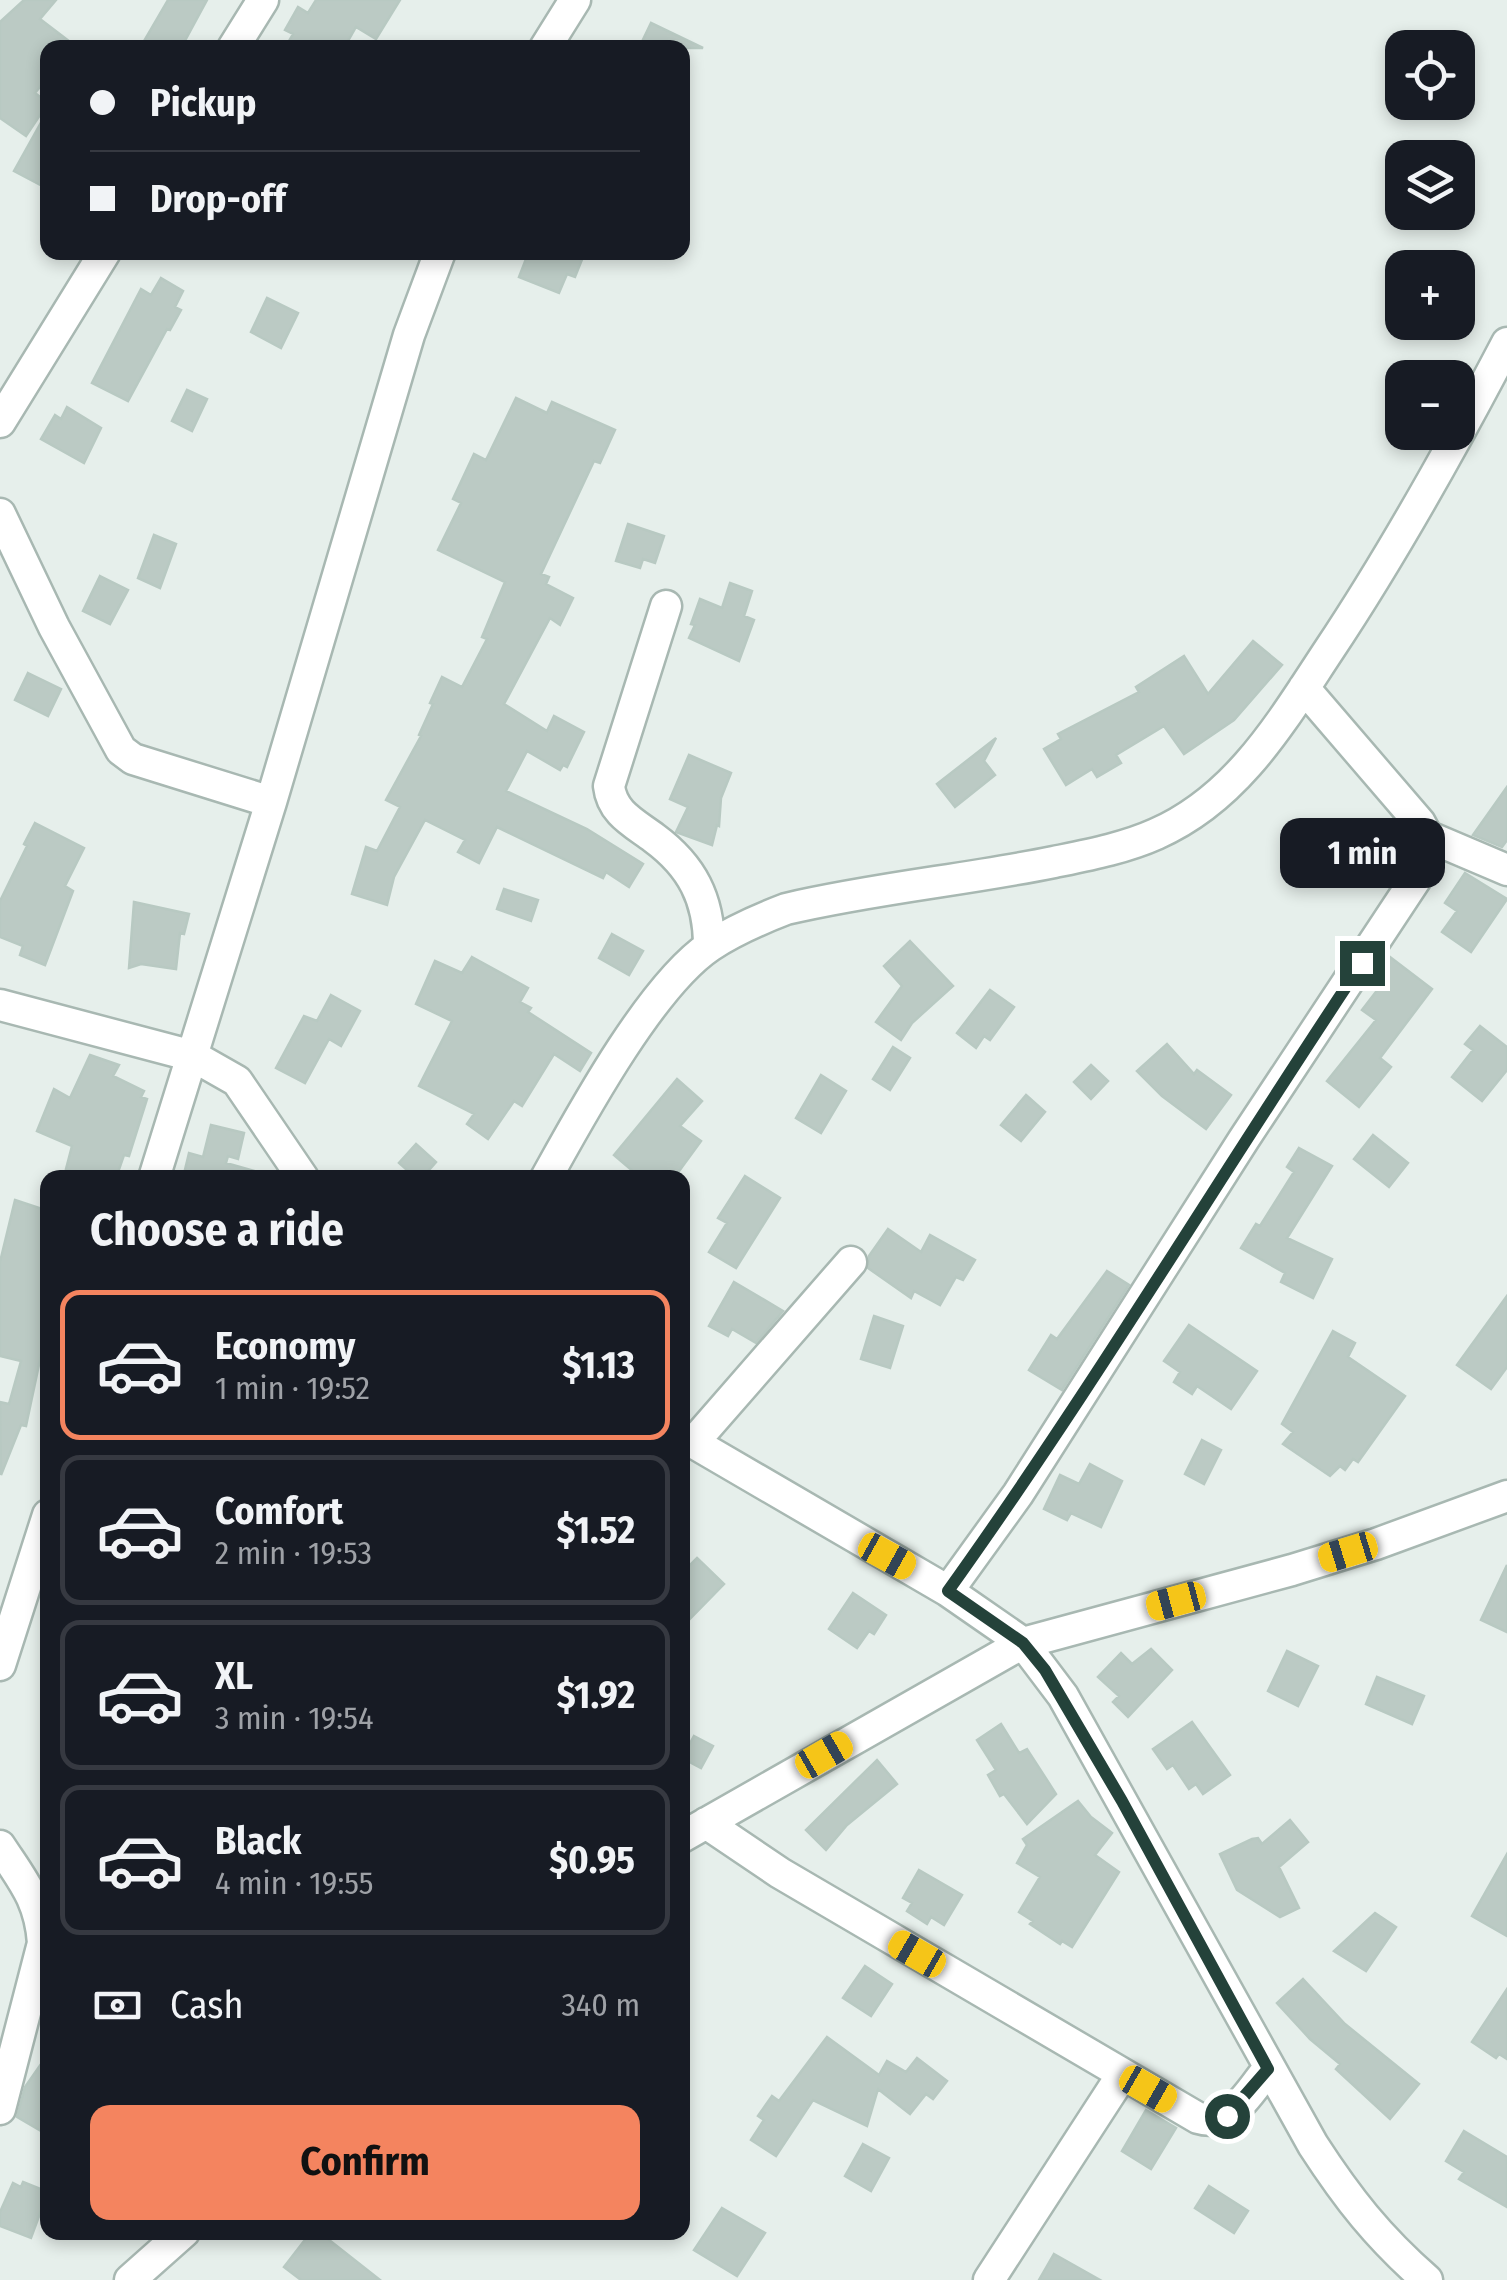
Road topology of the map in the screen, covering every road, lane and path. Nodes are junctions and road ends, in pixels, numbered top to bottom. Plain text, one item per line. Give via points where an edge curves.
1 (263, 0) edge
2 (575, 0) edge
3 (238, 40) edge
4 (551, 40) edge
5 (100, 260) edge
6 (437, 260) edge
7 (1505, 350) edge
8 (0, 422) edge
9 (0, 514) edge
10 (666, 606) dead end
11 (1304, 688) junction
12 (271, 802) junction
13 (1428, 836) junction
14 (1507, 870) edge
15 (709, 946) junction
16 (0, 1005) edge
17 (193, 1056) junction
18 (157, 1170) edge
19 (298, 1170) edge
20 (551, 1170) edge
21 (851, 1262) dead end
22 (690, 1437) edge
23 (690, 1440) edge
24 (1507, 1496) edge
25 (40, 1540) edge
26 (948, 1591) junction
27 (1023, 1643) junction
28 (0, 1665) edge
29 (694, 1830) edge
30 (0, 1846) edge
31 (26, 1893) edge
32 (40, 1958) edge
33 (1268, 2069) junction
34 (1122, 2075) junction
35 (0, 2109) edge
36 (175, 2240) edge
37 (1384, 2242) junction
38 (130, 2280) edge
39 (989, 2280) edge
40 (1395, 2280) edge
41 (1426, 2280) edge

1 - 3 street
2 - 4 street
5 - 8 street
6 - 12 street
7 - 11 street via 1391,556
9 - 12 street via 121,750
10 - 15 street via 613,768 610,800 691,873 710,920
11 - 13 street
11 - 15 street via 1233,784 1196,814 1154,835 1010,871 786,909
12 - 17 street
13 - 14 street
13 - 26 street via 1420,873 1018,1494
15 - 20 street via 657,1000
16 - 17 street
17 - 18 street
17 - 19 street via 238,1081
21 - 22 street
23 - 26 street
24 - 27 street via 1326,1559
25 - 28 street
26 - 27 street
27 - 29 street
27 - 33 street via 1062,1696
29 - 34 street via 780,1873
30 - 31 street
32 - 35 street
33 - 34 street via 1227,2116 1210,2122
33 - 37 street via 1342,2191
34 - 39 street
36 - 38 street
37 - 40 street
37 - 41 street

